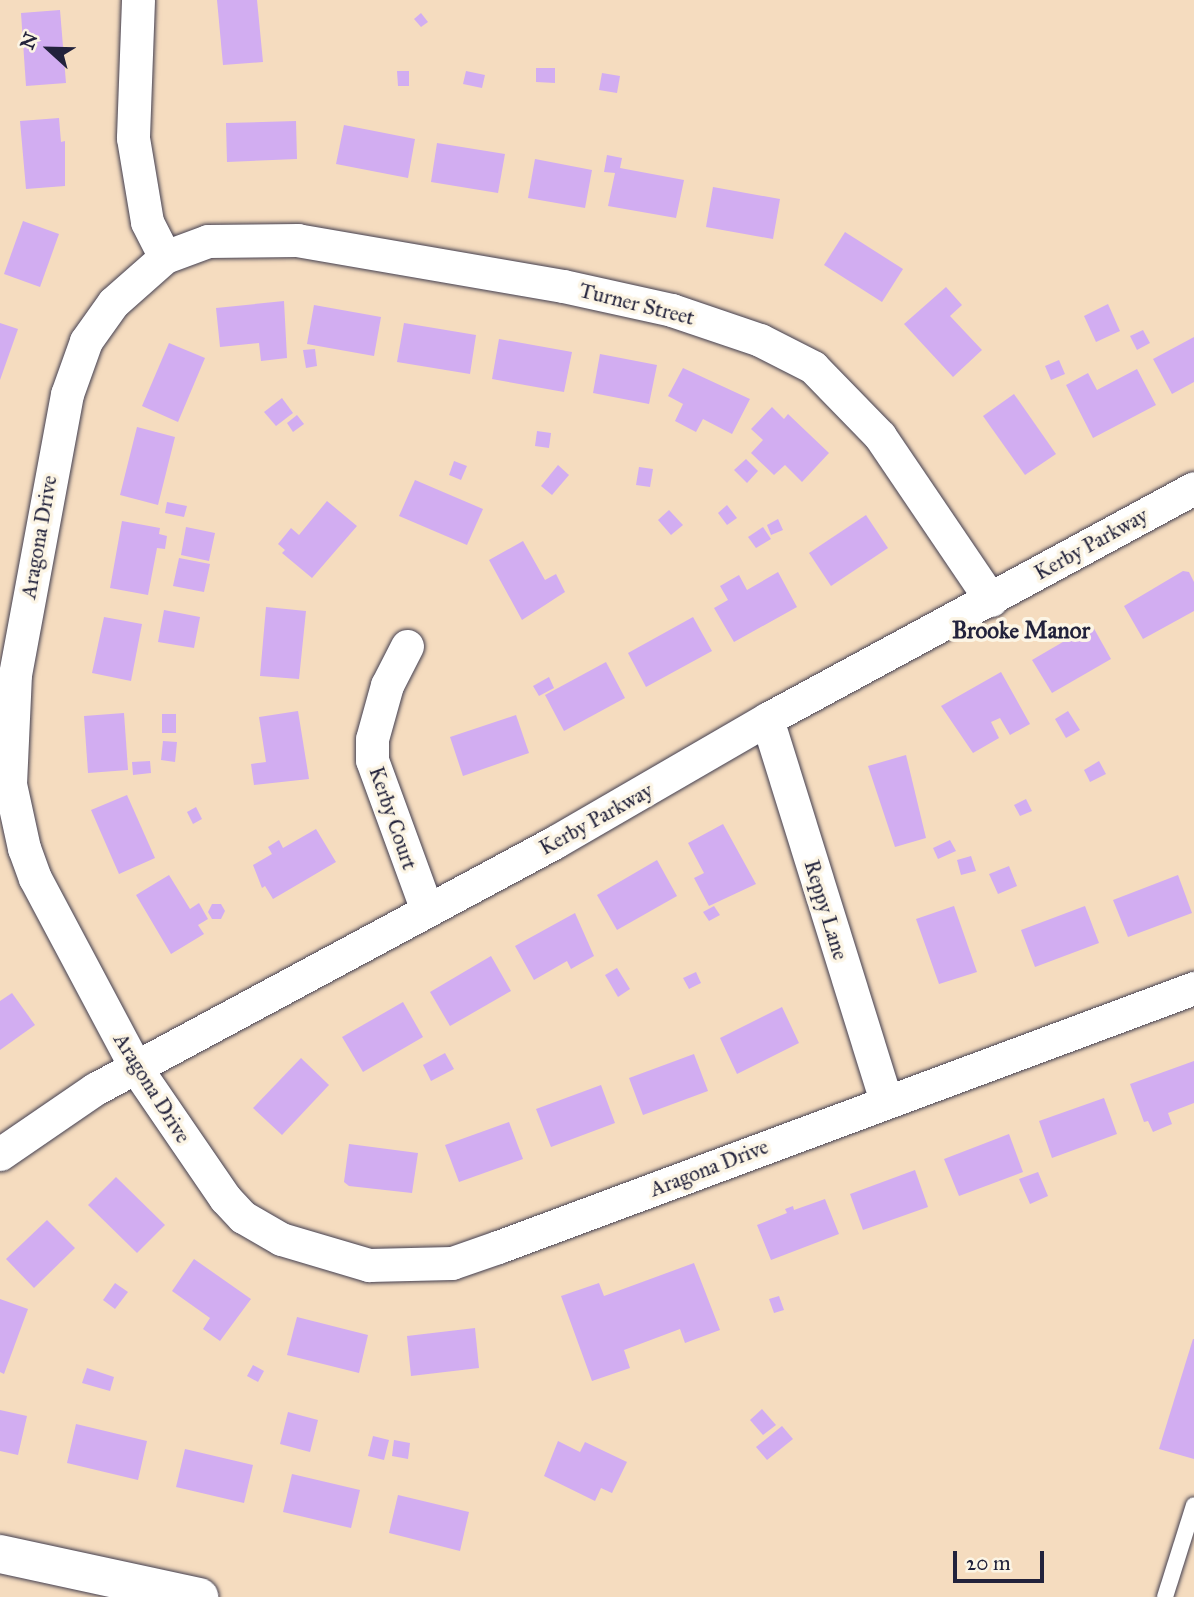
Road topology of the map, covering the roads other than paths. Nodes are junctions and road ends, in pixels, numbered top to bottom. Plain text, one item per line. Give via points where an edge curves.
1 (138, 0) edge
2 (165, 257) junction
3 (1194, 488) edge
4 (991, 600) junction
5 (407, 646) dead end
6 (767, 719) junction
7 (427, 910) junction
8 (1194, 988) edge
9 (136, 1068) junction
10 (886, 1102) junction
11 (0, 1154) edge
12 (1194, 1505) edge
13 (0, 1554) edge
14 (199, 1597) edge
15 (1166, 1597) edge

1 - 2 street via 133,138 148,222
2 - 4 street, Turner Street via 208,242 298,240 575,289 672,310 760,340 813,367 880,436
2 - 9 street, Aragona Drive via 101,317 75,369 46,496 11,718 10,784 24,848 35,878
3 - 4 street, Kerby Parkway
4 - 6 street, Kerby Parkway
5 - 7 street, Kerby Court via 387,685 372,739 372,760
6 - 7 street, Kerby Parkway
6 - 10 street, Reppy Lane
7 - 9 street, Kerby Parkway
8 - 10 street, Aragona Drive via 986,1069
9 - 10 street, Aragona Drive via 243,1217 305,1248 392,1267 464,1259
9 - 11 street, Kerby Parkway via 62,1108
12 - 15 lane
13 - 14 main road

